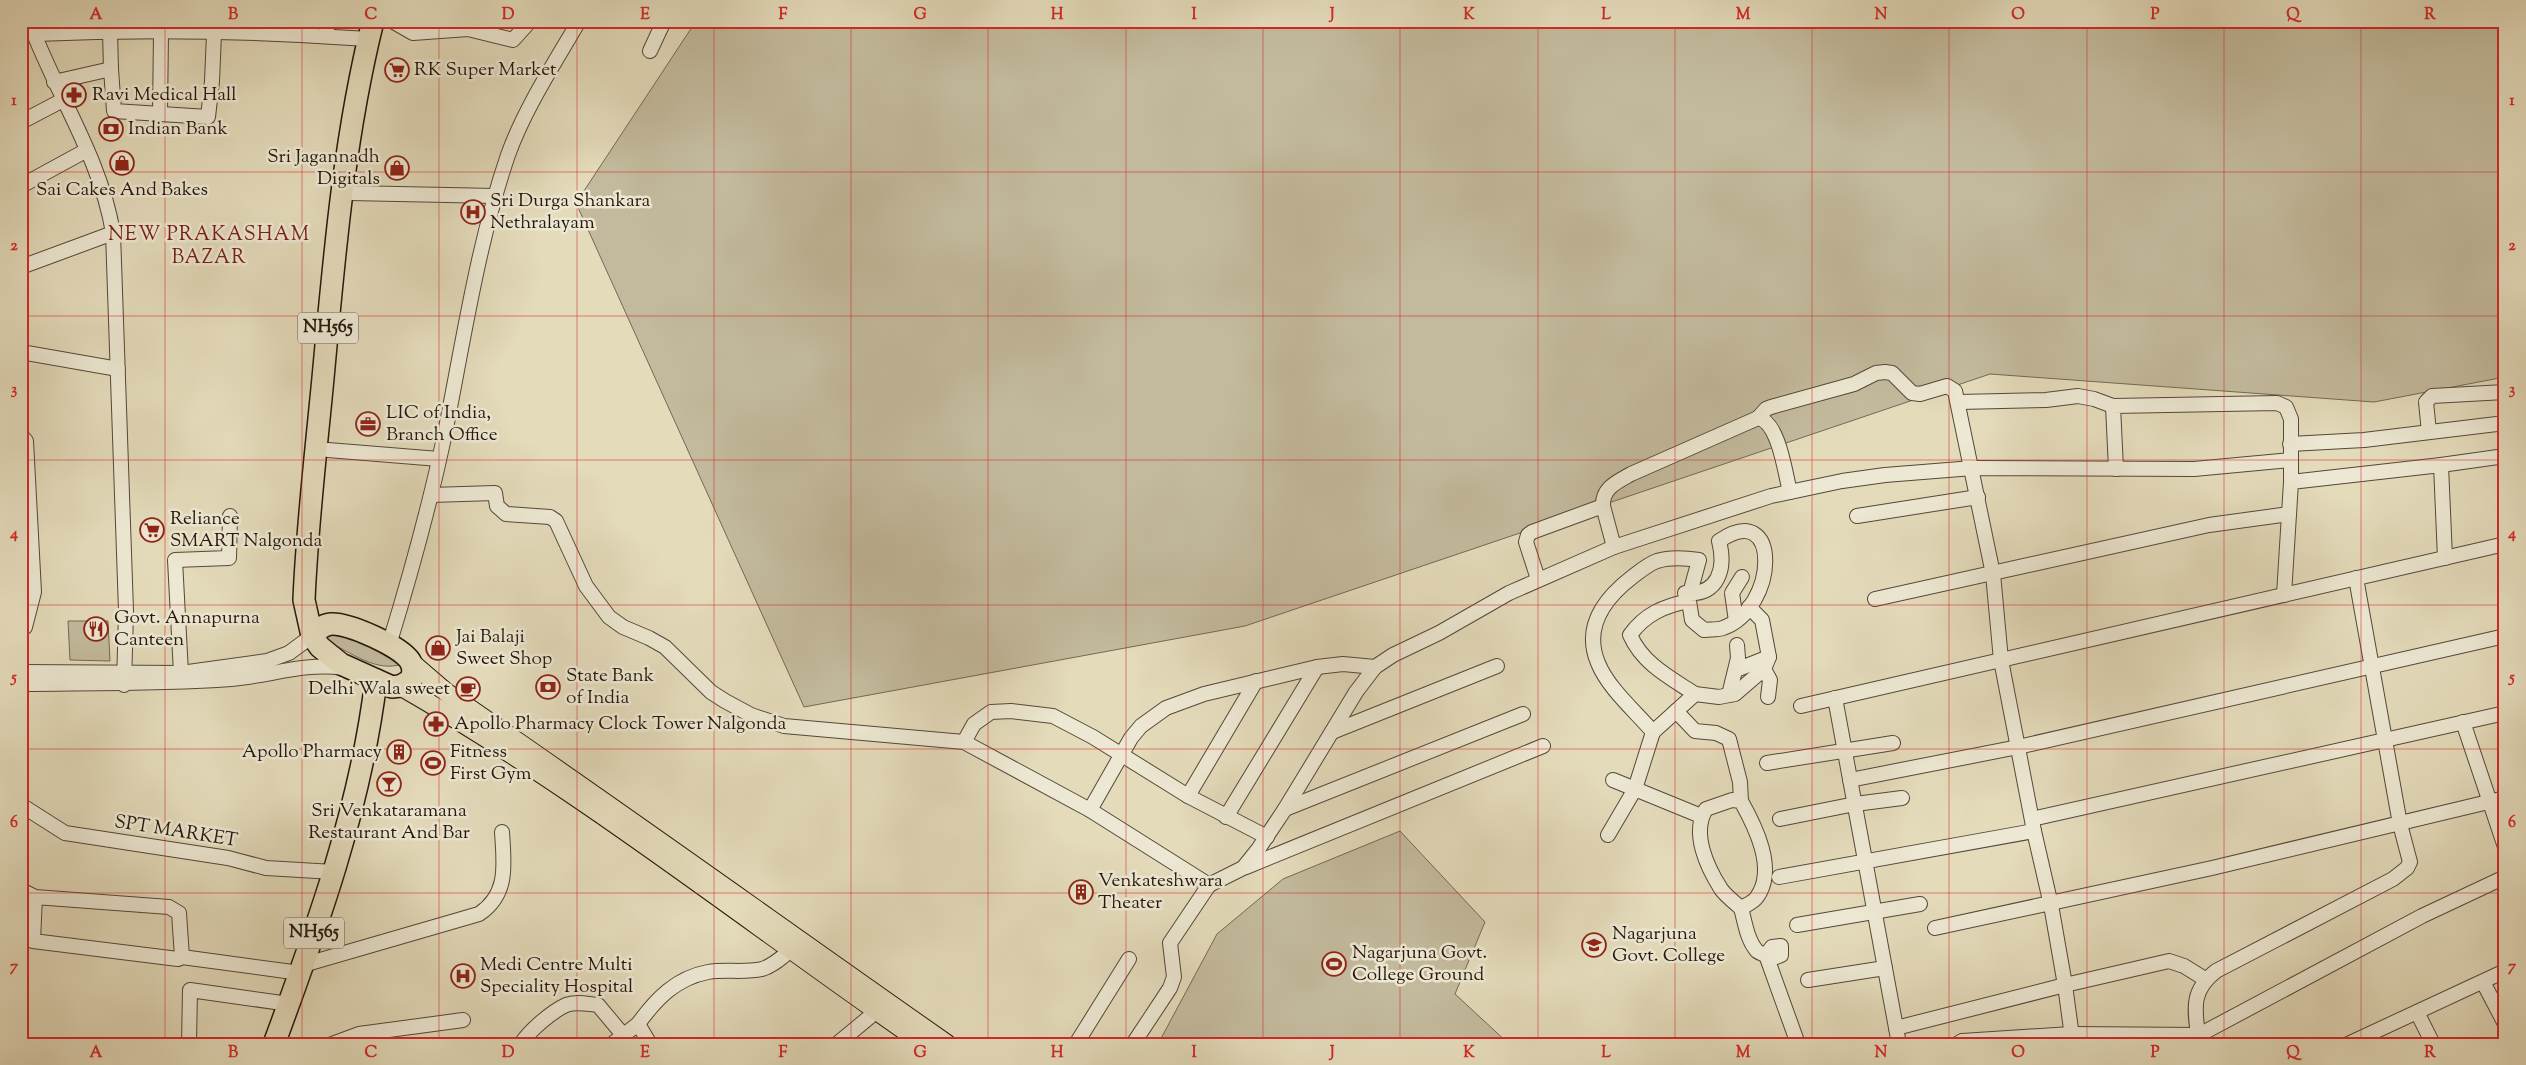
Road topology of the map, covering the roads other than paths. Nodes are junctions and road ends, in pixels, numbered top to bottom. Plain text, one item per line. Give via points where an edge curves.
1 (29, 21) edge
2 (328, 21) edge
3 (381, 21) edge
4 (392, 21) edge
5 (530, 21) edge
6 (579, 21) edge
7 (664, 21) edge
8 (370, 30) edge
9 (110, 32) junction
10 (161, 32) junction
11 (35, 34) junction
12 (214, 34) junction
13 (326, 36) junction
14 (650, 51) dead end
15 (111, 69) junction
16 (54, 82) junction
17 (63, 100) junction
18 (160, 113) junction
19 (21, 122) edge
20 (87, 150) junction
21 (21, 186) edge
22 (349, 193) junction
23 (496, 196) junction
24 (113, 233) junction
25 (21, 266) edge
26 (21, 352) edge
27 (118, 369) junction
28 (2505, 392) edge
29 (1959, 402) junction
30 (2113, 406) junction
31 (1758, 418) junction
32 (2505, 423) edge
33 (2429, 432) junction
34 (21, 434) edge
35 (2290, 444) junction
36 (328, 450) junction
37 (2505, 456) edge
38 (439, 459) junction
39 (2290, 460) junction
40 (2441, 465) junction
41 (1973, 468) junction
42 (2116, 469) junction
43 (2291, 482) junction
44 (1790, 492) junction
45 (431, 495) junction
46 (1978, 497) junction
47 (1603, 506) junction
48 (2289, 514) junction
49 (230, 516) dead end
50 (1857, 516) dead end
51 (2505, 544) edge
52 (1614, 547) junction
53 (2445, 558) junction
54 (1993, 574) junction
55 (1742, 577) dead end
56 (2356, 578) junction
57 (1538, 579) junction
58 (2284, 595) junction
59 (1693, 597) junction
60 (1875, 599) dead end
61 (1749, 607) junction
62 (1736, 621) junction
63 (338, 625) junction
64 (21, 628) edge
65 (312, 636) junction
66 (2505, 636) edge
67 (1738, 644) dead end
68 (389, 645) junction
69 (2001, 660) junction
70 (411, 662) junction
71 (1767, 663) junction
72 (1497, 666) dead end
73 (2370, 666) junction
74 (1317, 667) junction
75 (1375, 667) junction
76 (354, 669) junction
77 (1736, 670) junction
78 (21, 672) edge
79 (181, 673) junction
80 (124, 679) junction
81 (1256, 681) junction
82 (21, 684) edge
83 (389, 684) junction
84 (1695, 694) junction
85 (1729, 695) junction
86 (1768, 697) dead end
87 (1835, 698) junction
88 (1801, 706) dead end
89 (1676, 711) junction
90 (2505, 713) edge
91 (1523, 714) dead end
92 (2463, 722) junction
93 (1332, 732) junction
94 (1653, 732) junction
95 (2385, 741) junction
96 (964, 742) junction
97 (1893, 743) dead end
98 (1543, 746) dead end
99 (2018, 747) junction
100 (1844, 749) junction
101 (1120, 754) junction
102 (1767, 763) dead end
103 (1613, 780) dead end
104 (1850, 780) junction
105 (1635, 789) junction
106 (1188, 796) junction
107 (1902, 798) dead end
108 (2505, 798) edge
109 (1740, 801) junction
110 (2488, 802) junction
111 (1855, 804) junction
112 (21, 805) edge
113 (1285, 809) junction
114 (1090, 810) junction
115 (1701, 816) junction
116 (1226, 817) junction
117 (1780, 819) dead end
118 (2400, 824) junction
119 (2033, 825) junction
120 (502, 832) dead end
121 (1608, 835) dead end
122 (1267, 837) junction
123 (2505, 847) edge
124 (1865, 861) junction
125 (1243, 868) junction
126 (334, 872) junction
127 (1779, 876) dead end
128 (2505, 877) edge
129 (1209, 885) junction
130 (21, 890) edge
131 (35, 897) junction
132 (1920, 904) dead end
133 (2051, 905) junction
134 (1741, 908) junction
135 (1875, 912) junction
136 (1797, 925) dead end
137 (1935, 928) dead end
138 (791, 950) junction
139 (182, 957) junction
140 (1130, 959) dead end
141 (1885, 968) junction
142 (302, 969) junction
143 (2505, 971) edge
144 (2205, 979) junction
145 (1808, 980) dead end
146 (2483, 982) junction
147 (2065, 984) junction
148 (289, 1004) junction
149 (878, 1010) junction
150 (2417, 1012) junction
151 (463, 1020) dead end
152 (638, 1024) junction
153 (2505, 1024) edge
154 (1896, 1028) junction
155 (624, 1036) junction
156 (2072, 1039) edge
157 (2199, 1039) edge
158 (189, 1044) edge
159 (274, 1044) edge
160 (332, 1044) edge
161 (521, 1044) edge
162 (612, 1044) edge
163 (650, 1044) edge
164 (837, 1044) edge
165 (924, 1044) edge
166 (947, 1044) edge
167 (1076, 1044) edge
168 (1133, 1044) edge
169 (1798, 1044) edge
170 (1899, 1044) edge
171 (1957, 1044) edge
172 (2348, 1044) edge
173 (2433, 1044) edge

1 - 11 street
2 - 13 street
3 - 22 highway, NH565
4 - 5 street via 413,33 468,29 513,40
6 - 23 street via 527,114 509,153
7 - 14 street
8 - 13 street
8 - 65 highway, NH565 via 342,197 328,329 305,578 305,610
9 - 10 street
9 - 11 street
9 - 15 street
10 - 12 street
10 - 18 street
11 - 16 street
12 - 13 street
12 - 18 street via 208,117
15 - 16 street
15 - 18 street via 114,111
16 - 17 street
17 - 19 street
17 - 20 street
20 - 21 street
20 - 24 street via 109,209
22 - 23 street
22 - 36 highway, NH565
23 - 38 street via 484,239
24 - 25 street
24 - 27 street
26 - 27 street
27 - 80 street via 126,611
28 - 33 street via 2432,396 2426,402
29 - 30 street via 2078,396
29 - 31 street via 1950,386 1912,393 1892,373 1885,372 1771,407
29 - 41 street
30 - 35 street via 2277,403 2289,411
30 - 42 street
31 - 44 street via 1768,422 1775,433
31 - 47 street via 1631,474 1605,492
32 - 33 street
33 - 35 street
34 - 64 street via 26,441 34,592 25,627
35 - 39 street
36 - 38 street
36 - 63 highway, NH565 via 314,580 320,609
37 - 40 street
38 - 45 street
39 - 42 street via 2194,469
39 - 43 street
40 - 43 street
40 - 53 street
41 - 42 street
41 - 44 street via 1885,475
41 - 46 street
43 - 48 street
44 - 52 street
45 - 68 street
45 - 96 street via 494,493 497,506 506,514 550,517 556,521 586,586 610,617 665,648 711,692 751,714 784,726
46 - 50 street
46 - 54 street
47 - 52 street
47 - 57 street via 1528,535 1526,542
48 - 54 street via 2209,525
48 - 58 street
49 - 79 street via 229,558 175,560
51 - 53 street
52 - 57 street
53 - 56 street
54 - 60 street
54 - 69 street
55 - 62 street via 1732,593
56 - 58 street
56 - 73 street
57 - 75 street
58 - 69 street
59 - 61 street via 1720,574 1727,546 1718,541 1743,530 1753,533 1761,542 1767,558 1766,573
59 - 62 street via 1692,620 1704,630 1722,628
59 - 84 street via 1658,610 1639,622 1630,635 1649,664
59 - 94 street via 1699,560 1686,558 1657,562 1619,587 1600,609 1592,630 1598,664 1614,688
61 - 62 street
61 - 71 street via 1762,620
63 - 65 highway via 323,626
63 - 68 highway, NH565
65 - 76 highway, NH565 via 330,657
65 - 79 street via 289,653 267,661
66 - 73 street
67 - 77 street
68 - 70 highway, NH565
69 - 87 street
69 - 99 street
70 - 83 highway, NH565 via 414,671 411,680
70 - 166 main road via 447,693
71 - 77 street
71 - 85 street via 1749,684
71 - 86 street
72 - 93 street
73 - 95 street
73 - 99 street
74 - 75 street via 1344,664
74 - 81 street
74 - 116 street
75 - 93 street
76 - 80 street via 318,665 233,679
76 - 83 highway, NH565
77 - 85 street
78 - 80 street
79 - 80 street
80 - 82 street
81 - 101 street via 1166,708 1141,726
81 - 106 street
83 - 126 highway, NH565 via 368,737
83 - 138 main road via 486,738
84 - 85 street
84 - 89 street
87 - 88 street
87 - 100 street
89 - 94 street
89 - 109 street via 1695,731 1716,733 1728,739 1740,782
90 - 92 street
91 - 113 street
92 - 95 street
92 - 110 street
93 - 113 street
94 - 105 street
95 - 118 street
95 - 119 street
96 - 101 street via 980,717 991,712 1011,711 1053,716
96 - 114 street
97 - 100 street
98 - 125 street
99 - 104 street
99 - 119 street
100 - 102 street
100 - 104 street
101 - 106 street
101 - 114 street
103 - 105 street
104 - 111 street
105 - 115 street
105 - 121 street
106 - 116 street
107 - 111 street
108 - 110 street
109 - 115 street via 1732,800 1706,808
109 - 134 street via 1759,840 1764,860 1764,876 1756,898
110 - 118 street
110 - 123 street
111 - 117 street
111 - 124 street
112 - 126 street, SPT MARKET via 65,834 228,858 266,868
113 - 122 street
114 - 129 street
115 - 134 street via 1701,848 1722,890
116 - 122 street
118 - 133 street
118 - 144 street via 2411,857 2402,873
119 - 124 street
119 - 133 street
120 - 142 street via 504,861 500,891 492,905 479,914
122 - 125 street
124 - 127 street
124 - 135 street
125 - 129 street
126 - 142 highway, NH565
128 - 157 street via 2422,916
129 - 168 street via 1170,943 1174,977 1170,988
130 - 131 street
131 - 139 street via 169,907 179,913
131 - 139 street via 33,941
132 - 135 street
133 - 137 street
133 - 147 street
134 - 169 street via 1749,938 1758,952 1766,955
135 - 136 street
135 - 141 street
138 - 149 main road
138 - 152 street via 762,969 707,972 691,977 659,997
139 - 142 street
140 - 167 street
141 - 145 street
141 - 154 street
142 - 148 highway, NH565
143 - 146 street
144 - 147 street via 2169,961
144 - 157 street via 2196,994
146 - 150 street
146 - 153 street
147 - 154 street
147 - 156 street
148 - 158 street via 190,990
148 - 159 highway, NH565
149 - 164 street
149 - 165 main road
150 - 172 street
150 - 173 street
151 - 160 street via 359,1034
152 - 155 street
152 - 163 street
154 - 170 street
155 - 161 street via 598,1005 579,1003 566,1005 547,1018
155 - 162 street
156 - 157 street
156 - 171 street via 1962,1041

